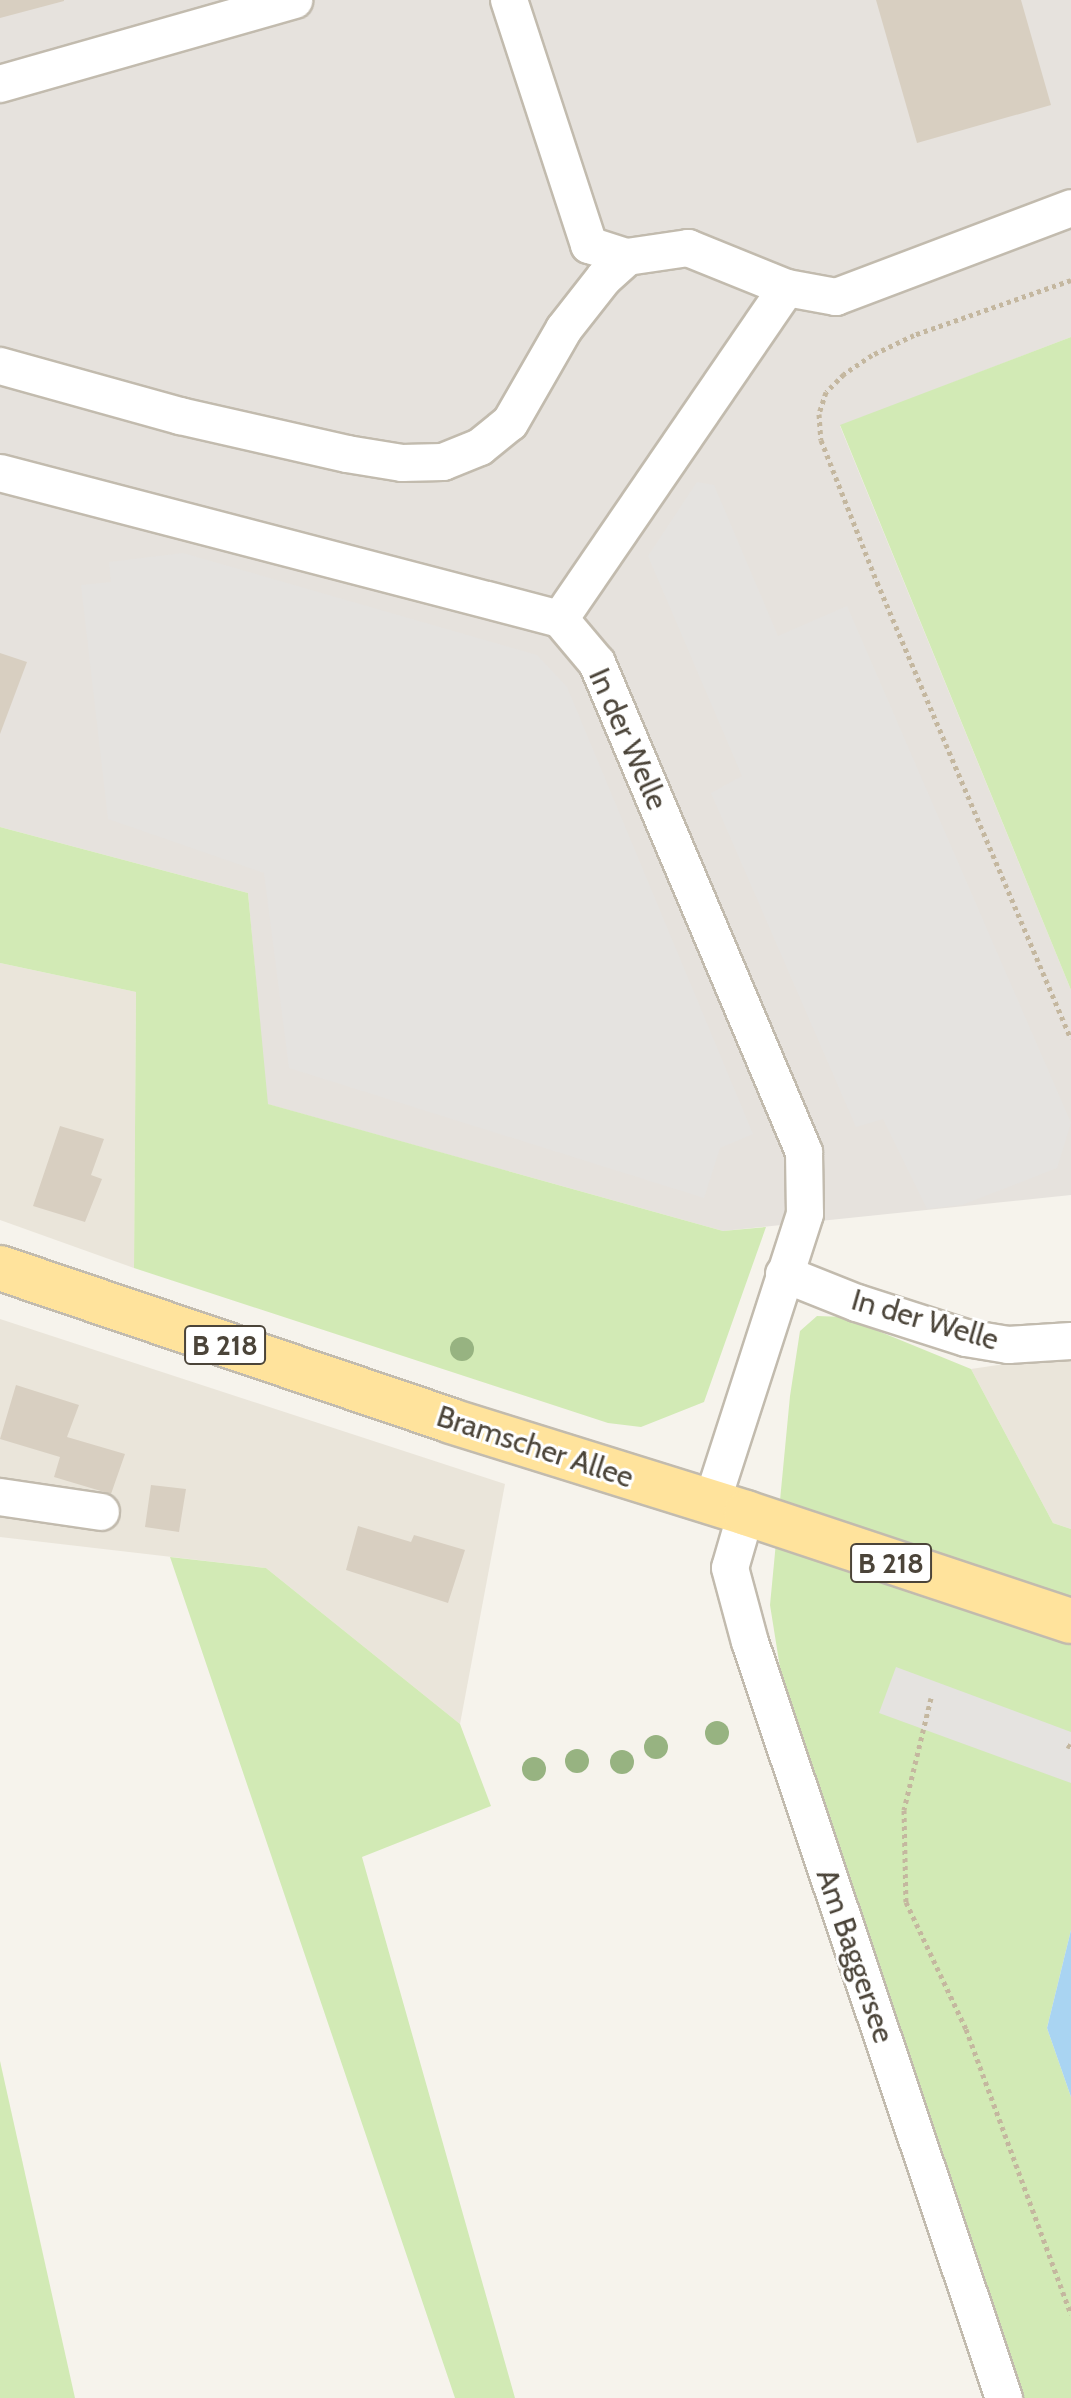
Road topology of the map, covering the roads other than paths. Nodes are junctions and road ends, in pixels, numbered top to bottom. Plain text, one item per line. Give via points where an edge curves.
1 (294, 0) edge
2 (509, 0) edge
3 (0, 84) edge
4 (1071, 208) edge
5 (627, 257) junction
6 (787, 288) junction
7 (0, 366) edge
8 (0, 473) edge
9 (560, 619) junction
10 (0, 1268) edge
11 (784, 1274) junction
12 (1071, 1341) edge
13 (0, 1497) edge
14 (729, 1507) junction
15 (101, 1512) dead end
16 (1071, 1621) edge
17 (1004, 2398) edge

1 - 3 street
2 - 5 street via 589,245
4 - 6 street via 836,297
5 - 6 street via 688,248
5 - 7 street via 564,329 510,423 480,447 443,462 402,463 347,454 180,416
6 - 9 street
8 - 9 street
9 - 11 street, In der Welle via 597,663 804,1152 805,1214
10 - 14 main road, Bramscher Allee / B 218 via 451,1421
11 - 12 street, In der Welle via 966,1338 1008,1345
11 - 14 street, In der Welle
13 - 15 street
14 - 16 main road, Bramscher Allee / B 218
14 - 17 street, Am Baggersee via 730,1568 750,1642

